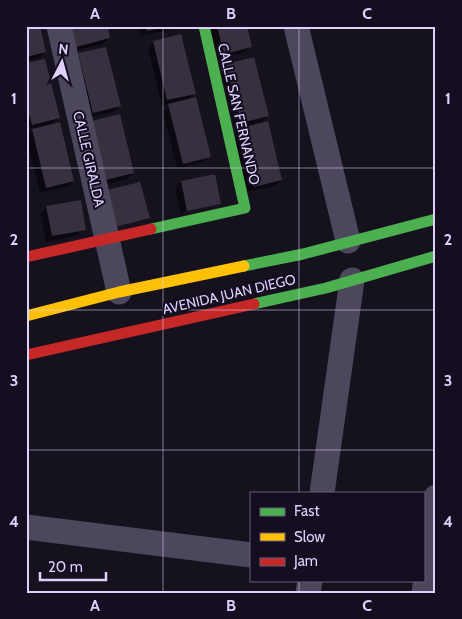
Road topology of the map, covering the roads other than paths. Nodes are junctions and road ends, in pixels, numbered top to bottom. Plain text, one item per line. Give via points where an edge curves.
1 (59, 26) edge
2 (204, 26) edge
3 (296, 26) edge
4 (436, 220) edge
5 (107, 239) junction
6 (348, 241) junction
7 (436, 256) edge
8 (26, 257) edge
9 (352, 280) junction
10 (119, 292) junction
11 (26, 316) edge
12 (26, 355) edge
13 (322, 492) edge
14 (436, 497) edge
15 (26, 527) edge
16 (250, 555) edge
17 (424, 593) edge

1 - 5 street, CALLE GIRALDA
2 - 5 street, CALLE SAN FERNANDO via 245,208
3 - 6 street
4 - 6 street, AVENIDA JUAN DIEGO
5 - 8 street
5 - 10 street, CALLE GIRALDA
6 - 10 street, AVENIDA JUAN DIEGO via 304,254
7 - 9 street, AVENIDA JUAN DIEGO
9 - 12 street, AVENIDA JUAN DIEGO
9 - 13 street
10 - 11 street, AVENIDA JUAN DIEGO
14 - 17 street
15 - 16 street

